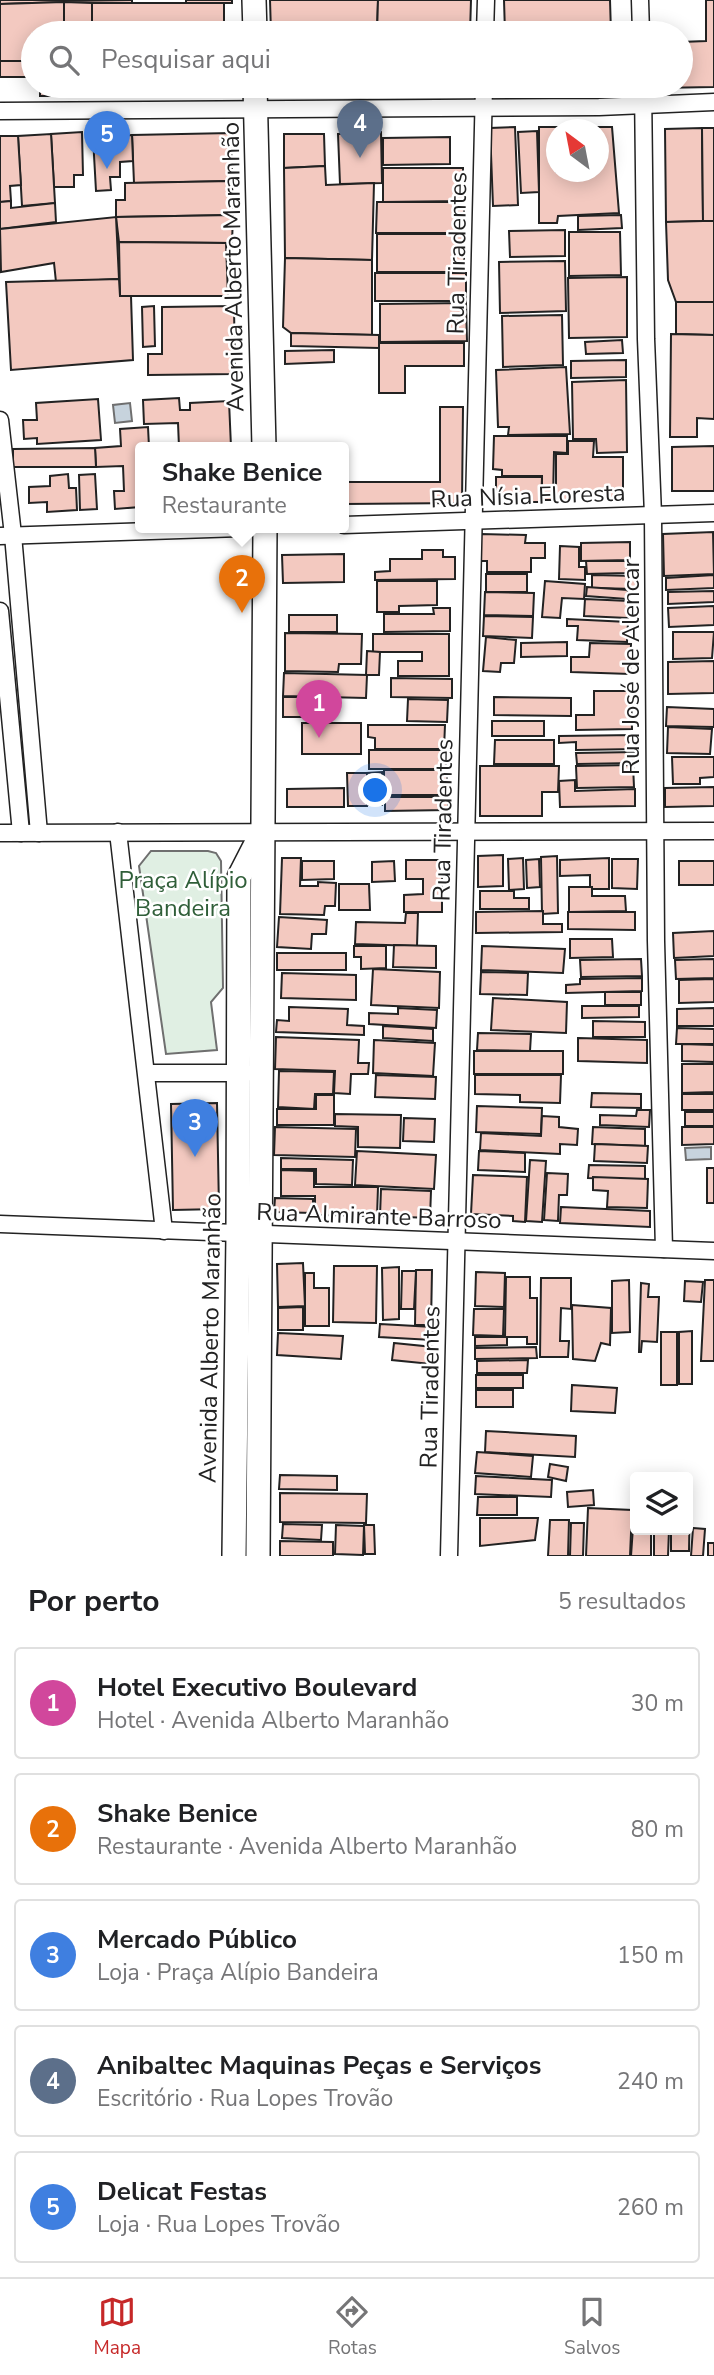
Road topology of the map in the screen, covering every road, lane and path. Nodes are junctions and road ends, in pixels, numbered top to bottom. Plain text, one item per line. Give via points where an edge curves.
1 (254, 0) edge
2 (486, 0) edge
3 (640, 0) edge
4 (254, 21) edge
5 (485, 21) edge
6 (641, 21) edge
7 (238, 98) edge
8 (256, 98) edge
9 (279, 98) edge
10 (483, 98) edge
11 (644, 98) edge
12 (714, 102) edge
13 (644, 104) junction
14 (483, 107) junction
15 (0, 111) edge
16 (0, 420) edge
17 (264, 442) edge
18 (714, 513) edge
19 (653, 515) junction
20 (473, 521) junction
21 (349, 525) edge
22 (135, 532) edge
23 (267, 533) edge
24 (7, 536) edge
25 (0, 611) edge
26 (27, 699) junction
27 (9, 701) junction
28 (654, 831) junction
29 (714, 831) edge
30 (118, 832) junction
31 (262, 832) junction
32 (466, 832) junction
33 (0, 833) edge
34 (21, 833) junction
35 (39, 833) junction
36 (147, 1073) junction
37 (250, 1073) junction
38 (0, 1224) edge
39 (164, 1231) junction
40 (249, 1234) junction
41 (456, 1242) junction
42 (664, 1249) junction
43 (714, 1251) edge
44 (234, 1556) edge
45 (258, 1556) edge
46 (449, 1556) edge

1 - 4 main road
2 - 5 street
3 - 6 street
7 - 15 street
8 - 17 main road, Avenida Alberto Maranhão
9 - 14 street
10 - 14 street, Rua Tiradentes
11 - 13 street, Rua José de Alencar
12 - 13 street
13 - 14 street
13 - 19 street, Rua José de Alencar
14 - 20 street, Rua Tiradentes
16 - 24 street
18 - 19 street, Rua Nísia Floresta
19 - 20 street, Rua Nísia Floresta
19 - 28 street, Rua José de Alencar
20 - 21 street, Rua Nísia Floresta
20 - 32 street, Rua Tiradentes
22 - 24 street
23 - 31 main road, Avenida Alberto Maranhão
24 - 26 street
25 - 27 street
26 - 27 street
26 - 35 street
27 - 34 street
28 - 29 street
28 - 32 street
28 - 42 street, Rua José de Alencar
30 - 31 street
30 - 35 street
30 - 36 street
31 - 32 street
31 - 37 main road, Avenida Alberto Maranhão via 239,877
32 - 41 street, Rua Tiradentes
33 - 34 street
34 - 35 street
36 - 37 street
36 - 39 street
37 - 40 main road, Avenida Alberto Maranhão
38 - 39 street, Rua Almirante Barroso
39 - 40 street, Rua Almirante Barroso
40 - 41 street, Rua Almirante Barroso
40 - 44 main road, Avenida Alberto Maranhão
40 - 45 main road, Avenida Alberto Maranhão
41 - 42 street, Rua Almirante Barroso
41 - 46 street, Rua Tiradentes
42 - 43 street, Rua Almirante Barroso

